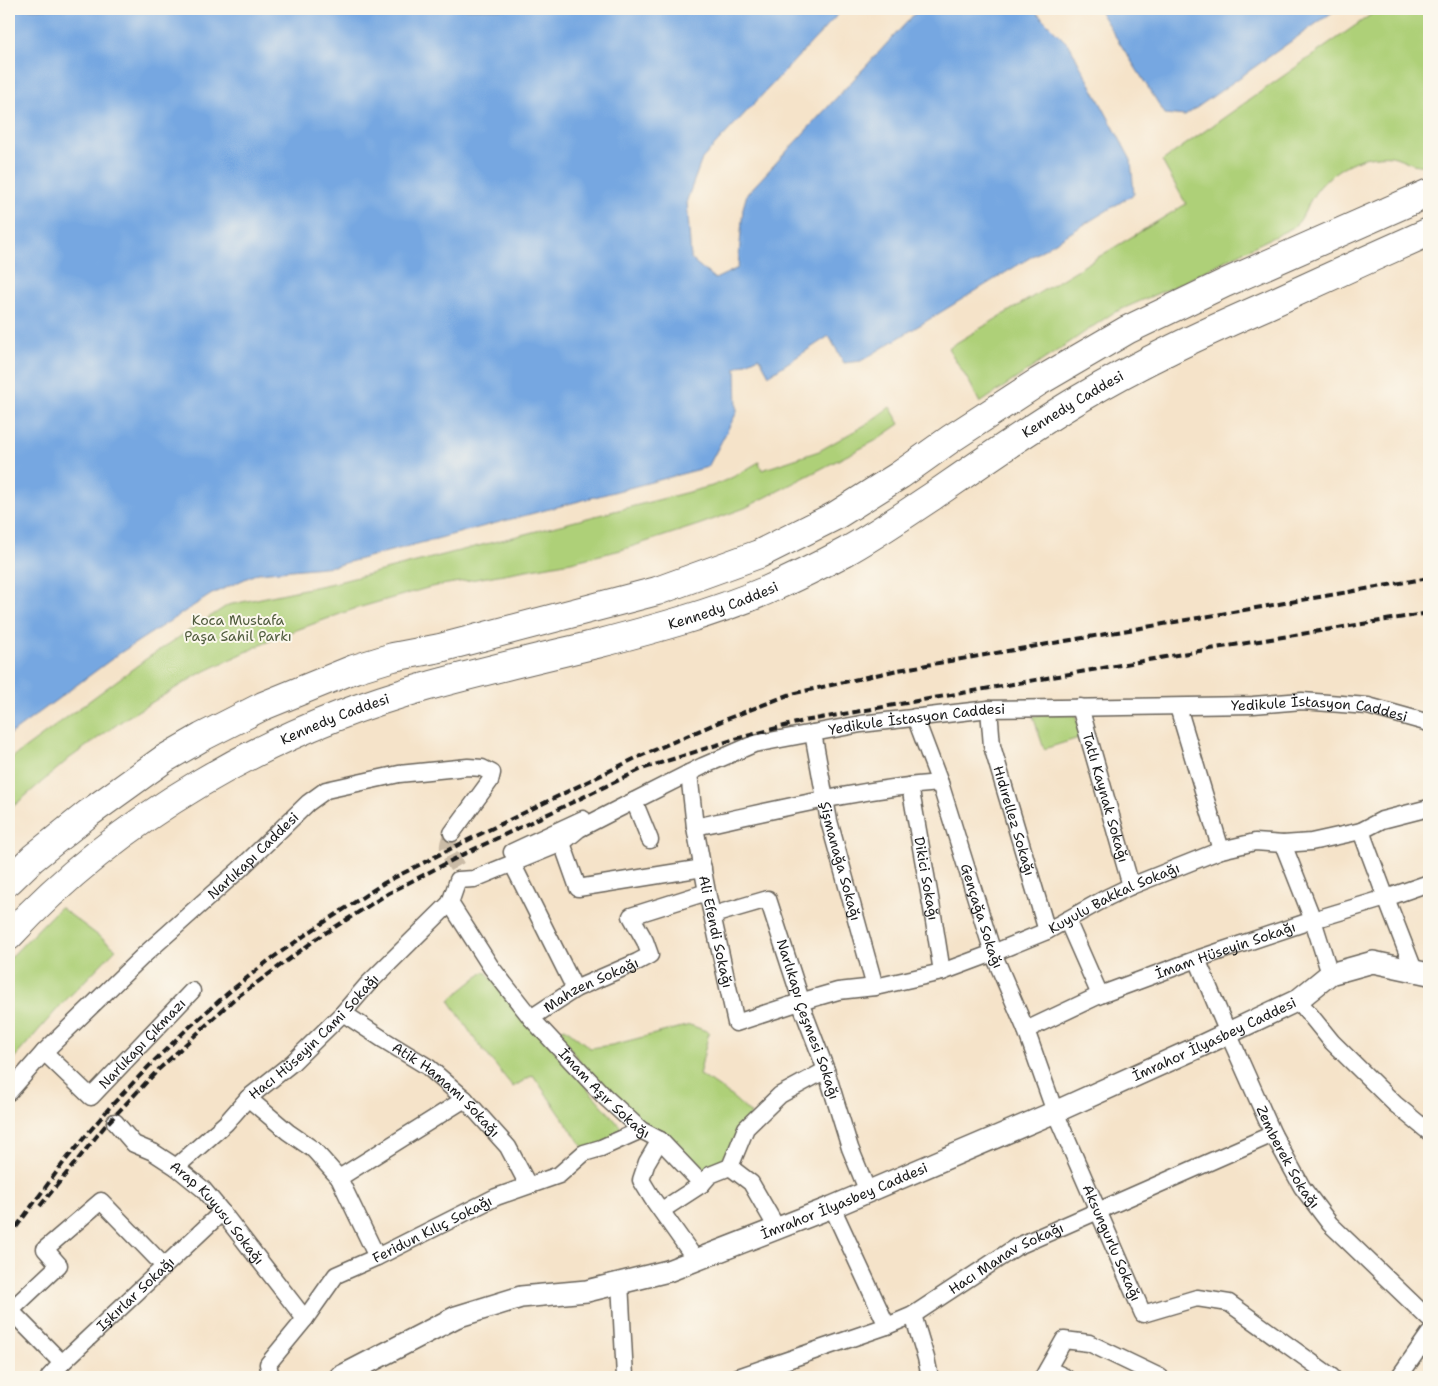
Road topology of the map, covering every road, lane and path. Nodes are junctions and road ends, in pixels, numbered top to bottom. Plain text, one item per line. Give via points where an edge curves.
1 (1429, 193) edge
2 (1429, 232) edge
3 (1178, 707) junction
4 (989, 708) junction
5 (1080, 708) junction
6 (915, 717) junction
7 (1429, 723) edge
8 (813, 734) junction
9 (689, 773) junction
10 (940, 784) junction
11 (910, 786) junction
12 (825, 799) junction
13 (634, 801) junction
14 (1429, 808) edge
15 (614, 811) junction
16 (695, 827) junction
17 (1362, 831) junction
18 (452, 833) tunnel mouth
19 (650, 840) dead end
20 (562, 843) junction
21 (1283, 844) junction
22 (1221, 850) junction
23 (512, 863) junction
24 (457, 867) dead end
25 (703, 868) junction
26 (9, 881) edge
27 (1429, 883) edge
28 (1132, 886) junction
29 (707, 892) junction
30 (1386, 898) junction
31 (450, 903) junction
32 (713, 915) junction
33 (1067, 920) junction
34 (1313, 920) junction
35 (1047, 931) junction
36 (9, 936) edge
37 (992, 954) junction
38 (1197, 959) junction
39 (942, 972) junction
40 (1422, 972) edge
41 (1330, 974) junction
42 (875, 988) junction
43 (575, 989) junction
44 (192, 990) dead end
45 (1100, 995) junction
46 (1298, 1000) junction
47 (800, 1002) junction
48 (343, 1013) junction
49 (531, 1018) junction
50 (1026, 1030) junction
51 (1228, 1033) junction
52 (44, 1052) junction
53 (826, 1070) junction
54 (9, 1092) edge
55 (248, 1098) junction
56 (465, 1099) junction
57 (1055, 1112) junction
58 (114, 1122) dead end
59 (641, 1130) junction
60 (1429, 1132) edge
61 (1273, 1134) junction
62 (660, 1140) junction
63 (176, 1168) junction
64 (730, 1168) junction
65 (339, 1178) junction
66 (702, 1184) junction
67 (528, 1186) junction
68 (868, 1192) junction
69 (832, 1207) junction
70 (662, 1210) junction
71 (1098, 1211) junction
72 (222, 1212) junction
73 (777, 1228) junction
74 (377, 1257) junction
75 (696, 1260) junction
76 (164, 1266) junction
77 (620, 1282) junction
78 (9, 1311) edge
79 (913, 1315) junction
80 (304, 1319) junction
81 (1429, 1319) edge
82 (887, 1326) junction
83 (1429, 1334) edge
84 (62, 1363) junction
85 (1046, 1373) edge
86 (49, 1377) edge
87 (271, 1377) edge
88 (340, 1377) edge
89 (625, 1377) edge
90 (738, 1377) edge
91 (930, 1377) edge
92 (1065, 1377) edge
93 (1160, 1377) edge
94 (1332, 1377) edge
95 (1400, 1377) edge

1 - 26 highway via 1127,330 1038,382 835,516 759,554 657,592 393,657 354,669 263,706 164,760 89,813
2 - 36 highway, Kennedy Caddesi via 1131,369 1037,425 862,542 763,592 654,629 423,688 350,712 271,745 218,773 148,817 64,882
3 - 5 street, Yedikule İstasyon Caddesi
3 - 7 street, Yedikule İstasyon Caddesi via 1302,701 1368,706
3 - 22 street
4 - 5 street, Yedikule İstasyon Caddesi
4 - 6 street, Yedikule İstasyon Caddesi
4 - 35 street, Hıdırellez Sokağı via 992,746
5 - 28 street, Tatlı Kaynak Sokağı
6 - 8 street, Yedikule İstasyon Caddesi
6 - 10 street, Gençağa Sokağı
8 - 9 street, Yedikule İstasyon Caddesi via 754,744
8 - 12 street, Şişmanağa Sokağı
9 - 13 street, Yedikule İstasyon Caddesi
9 - 16 street, Ali Efendi Sokağı
10 - 11 street
10 - 37 street, Gençağa Sokağı
11 - 12 street
11 - 39 street, Dikici Sokağı
12 - 16 street
12 - 42 street, Şişmanağa Sokağı
13 - 15 street, Yedikule İstasyon Caddesi
13 - 19 street
14 - 17 street, Kuyulu Bakkal Sokağı via 1382,820
15 - 20 street, Yedikule İstasyon Caddesi
15 - 24 street via 578,820 471,872
16 - 25 street, Ali Efendi Sokağı
17 - 21 street, Kuyulu Bakkal Sokağı via 1311,842
17 - 30 street
18 - 52 street, Narlıkapı Caddesi via 490,781 492,773 468,767 399,774 326,790 144,955
20 - 23 street, Yedikule İstasyon Caddesi
20 - 25 street via 578,888
21 - 22 street, Kuyulu Bakkal Sokağı via 1255,842
21 - 34 street
22 - 28 street, Kuyulu Bakkal Sokağı
23 - 31 street, Yedikule İstasyon Caddesi via 474,879 458,880
23 - 43 street
25 - 29 street, Ali Efendi Sokağı
27 - 30 street, İmam Hüseyin Sokağı
28 - 33 street, Kuyulu Bakkal Sokağı
29 - 32 street, Ali Efendi Sokağı
29 - 43 street, Mahzen Sokağı via 631,916 650,955
30 - 34 street, İmam Hüseyin Sokağı
30 - 40 street
31 - 48 street, Hacı Hüseyin Cami Sokağı
31 - 49 street, İmam Aşır Sokağı via 491,967
32 - 47 street, Narlıkapı Çeşmesi Sokağı via 768,899
32 - 47 street, Ali Efendi Sokağı via 736,1023
33 - 35 street, Kuyulu Bakkal Sokağı
33 - 45 street
34 - 38 street, İmam Hüseyin Sokağı
34 - 41 street
35 - 37 street, Kuyulu Bakkal Sokağı
37 - 39 street, Kuyulu Bakkal Sokağı
37 - 50 street, Gençağa Sokağı
38 - 45 street, İmam Hüseyin Sokağı
38 - 51 street, Zemberek Sokağı
39 - 42 street, Kuyulu Bakkal Sokağı
40 - 41 street via 1373,962
41 - 46 street, İmrahor İlyasbey Caddesi
42 - 47 street, Kuyulu Bakkal Sokağı via 838,991
43 - 49 street, Mahzen Sokağı
44 - 52 street, Narlıkapı Çıkmazı via 91,1097
45 - 50 street, İmam Hüseyin Sokağı
46 - 51 street, İmrahor İlyasbey Caddesi
46 - 60 street via 1332,1042 1395,1104
47 - 53 street, Narlıkapı Çeşmesi Sokağı
48 - 55 street, Hacı Hüseyin Cami Sokağı via 292,1063
48 - 56 street, Atik Hamamı Sokağı via 428,1067
49 - 59 street, İmam Aşır Sokağı via 604,1096
50 - 57 street, Gençağa Sokağı
51 - 57 street, İmrahor İlyasbey Caddesi
51 - 61 street, Zemberek Sokağı
52 - 54 street, Narlıkapı Caddesi
53 - 64 street via 780,1095 746,1128
53 - 68 street, Narlıkapı Çeşmesi Sokağı via 850,1148
55 - 63 street, Hacı Hüseyin Cami Sokağı
55 - 65 street via 314,1150
56 - 65 street
56 - 67 street, Atik Hamamı Sokağı via 508,1147
57 - 68 street, İmrahor İlyasbey Caddesi
57 - 71 street, Aksungurlu Sokağı
58 - 63 street, Arap Kuyusu Sokağı via 134,1144
59 - 62 street, İmam Aşır Sokağı
59 - 67 street, Feridun Kılıç Sokağı via 584,1153 559,1175
61 - 71 street, Hacı Manav Sokağı
61 - 81 street, Zemberek Sokağı via 1302,1187 1330,1224
62 - 66 street, İmam Aşır Sokağı
62 - 70 street via 641,1180
63 - 72 street, Arap Kuyusu Sokağı via 203,1189
64 - 66 street via 710,1175
64 - 73 street via 751,1183
65 - 74 street
66 - 70 street
67 - 74 street, Feridun Kılıç Sokağı via 496,1197
68 - 69 street, İmrahor İlyasbey Caddesi
69 - 73 street, İmrahor İlyasbey Caddesi
69 - 82 street
70 - 75 street
71 - 79 street, Hacı Manav Sokağı via 1016,1247
71 - 94 street, Aksungurlu Sokağı via 1143,1314 1197,1298 1229,1303
72 - 76 street, Işkırlar Sokağı
72 - 80 street, Arap Kuyusu Sokağı
73 - 75 street, İmrahor İlyasbey Caddesi
74 - 80 street, Feridun Kılıç Sokağı via 336,1275
75 - 77 street, İmrahor İlyasbey Caddesi via 668,1271
76 - 78 street via 101,1201 46,1250 60,1265
76 - 84 street, Işkırlar Sokağı
77 - 88 street, İmrahor İlyasbey Caddesi via 587,1291 521,1297 456,1317
77 - 89 street
78 - 84 street
79 - 82 street, Hacı Manav Sokağı
79 - 91 street
80 - 87 street, Feridun Kılıç Sokağı via 268,1364
82 - 90 street, Hacı Manav Sokağı
83 - 95 street
84 - 86 street, Işkırlar Sokağı
85 - 92 street
85 - 93 street via 1064,1340 1089,1343

